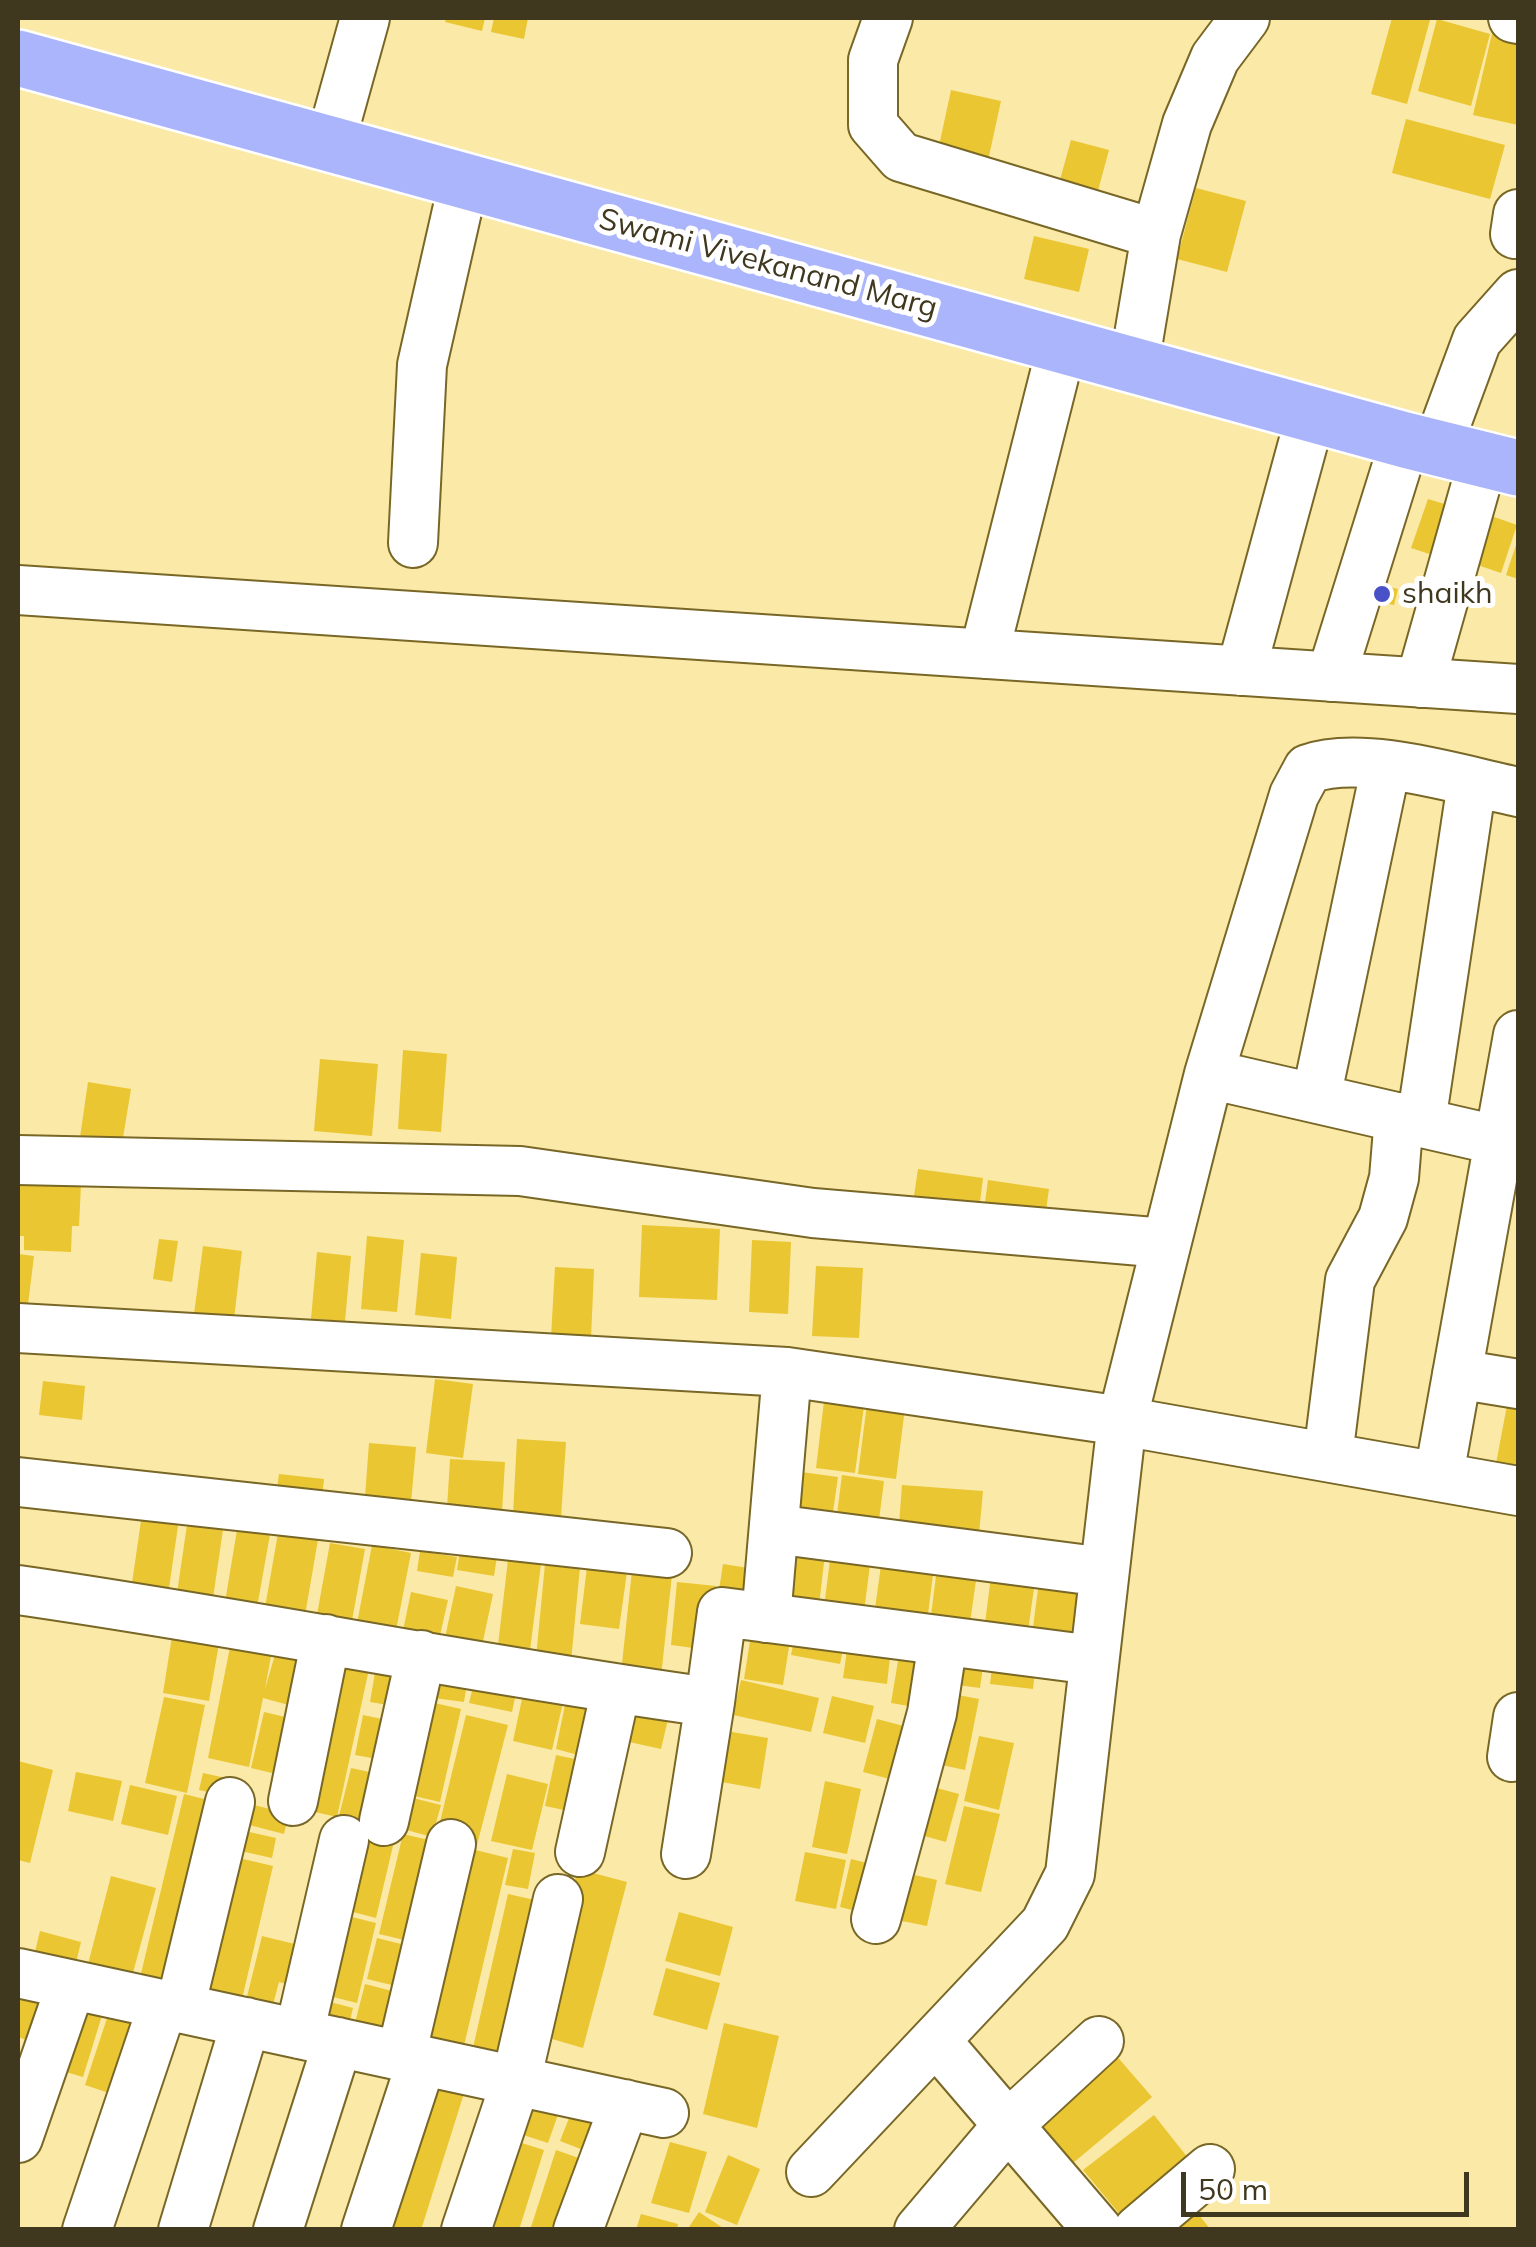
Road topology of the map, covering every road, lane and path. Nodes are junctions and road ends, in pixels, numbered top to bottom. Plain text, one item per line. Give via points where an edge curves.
1 (366, 18) edge
2 (888, 18) edge
3 (1245, 18) edge
4 (18, 58) edge
5 (330, 144) junction
6 (464, 180) junction
7 (1156, 234) junction
8 (1518, 294) edge
9 (1062, 346) junction
10 (1134, 365) junction
11 (1311, 414) junction
12 (1461, 454) edge
13 (413, 542) dead end
14 (18, 590) edge
15 (984, 654) junction
16 (1242, 671) junction
17 (1331, 676) junction
18 (1420, 683) junction
19 (1518, 689) edge
20 (1386, 766) junction
21 (1472, 783) junction
22 (1518, 792) edge
23 (1518, 1036) edge
24 (1209, 1074) junction
25 (1316, 1098) junction
26 (1410, 1120) junction
27 (1508, 1142) edge
28 (18, 1160) edge
29 (1165, 1244) junction
30 (18, 1328) edge
31 (787, 1372) junction
32 (1457, 1374) junction
33 (1518, 1384) edge
34 (1122, 1422) junction
35 (1328, 1456) junction
36 (1439, 1476) junction
37 (18, 1482) edge
38 (1518, 1491) edge
39 (774, 1529) junction
40 (667, 1554) dead end
41 (1104, 1572) junction
42 (18, 1590) edge
43 (766, 1618) junction
44 (326, 1639) junction
45 (943, 1641) junction
46 (421, 1655) junction
47 (1093, 1660) junction
48 (616, 1689) junction
49 (710, 1702) junction
50 (293, 1800) dead end
51 (230, 1802) dead end
52 (451, 1844) dead end
53 (580, 1852) dead end
54 (686, 1854) dead end
55 (558, 1899) dead end
56 (876, 1919) dead end
57 (18, 1973) edge
58 (71, 1984) junction
59 (171, 2006) junction
60 (246, 2022) junction
61 (318, 2038) junction
62 (936, 2041) junction
63 (1098, 2041) dead end
64 (411, 2058) junction
65 (516, 2081) junction
66 (1008, 2125) junction
67 (18, 2138) edge
68 (1210, 2169) dead end
69 (810, 2172) dead end
70 (87, 2230) edge
71 (183, 2230) edge
72 (278, 2230) edge
73 (366, 2230) edge
74 (466, 2230) edge
75 (578, 2230) edge
76 (919, 2230) edge
77 (1098, 2230) edge
78 (1138, 2230) edge

1 - 5 street
2 - 7 street via 873,60 873,125 901,157
3 - 7 street via 1216,58 1187,124
4 - 5 main road, Swami Vivekanand Marg
5 - 6 main road, Swami Vivekanand Marg
6 - 9 main road, Swami Vivekanand Marg
6 - 13 street via 422,365
7 - 10 street
8 - 12 street via 1477,340
9 - 10 main road, Swami Vivekanand Marg
9 - 15 street
10 - 11 main road, Swami Vivekanand Marg
11 - 12 main road, Swami Vivekanand Marg
11 - 16 street
12 - 17 street
12 - 18 street
14 - 15 street
15 - 16 street
16 - 17 street
17 - 18 street
18 - 19 street
20 - 21 street
20 - 24 street via 1325,763 1308,769 1294,795
20 - 25 street
21 - 22 street
21 - 26 street
23 - 27 street
24 - 25 street
24 - 29 street
25 - 26 street
26 - 27 street
26 - 35 street via 1383,1218 1350,1280
27 - 32 street
28 - 29 street via 520,1171 813,1213
29 - 34 street
30 - 31 street
31 - 34 street
31 - 39 street
32 - 33 street
32 - 36 street
34 - 35 street
34 - 41 street
35 - 36 street
36 - 38 street
37 - 40 street
39 - 41 street
39 - 43 street
41 - 47 street
42 - 44 street
43 - 45 street
43 - 49 street via 722,1612
44 - 46 street
44 - 50 street
45 - 47 street
45 - 56 street via 932,1713
46 - 48 street
46 - 61 street via 364,1830
47 - 62 street via 1070,1874 1045,1924
48 - 49 street
48 - 53 street
49 - 54 street
51 - 59 street
52 - 64 street
55 - 65 street
57 - 58 street
58 - 59 street
58 - 67 street
59 - 60 street
59 - 70 street
60 - 61 street
60 - 71 street
61 - 64 street
61 - 72 street
62 - 66 street
62 - 69 street
63 - 66 street
64 - 65 street
64 - 73 street
65 - 74 street
65 - 75 street via 645,2108
66 - 76 street
66 - 77 street
68 - 78 street

